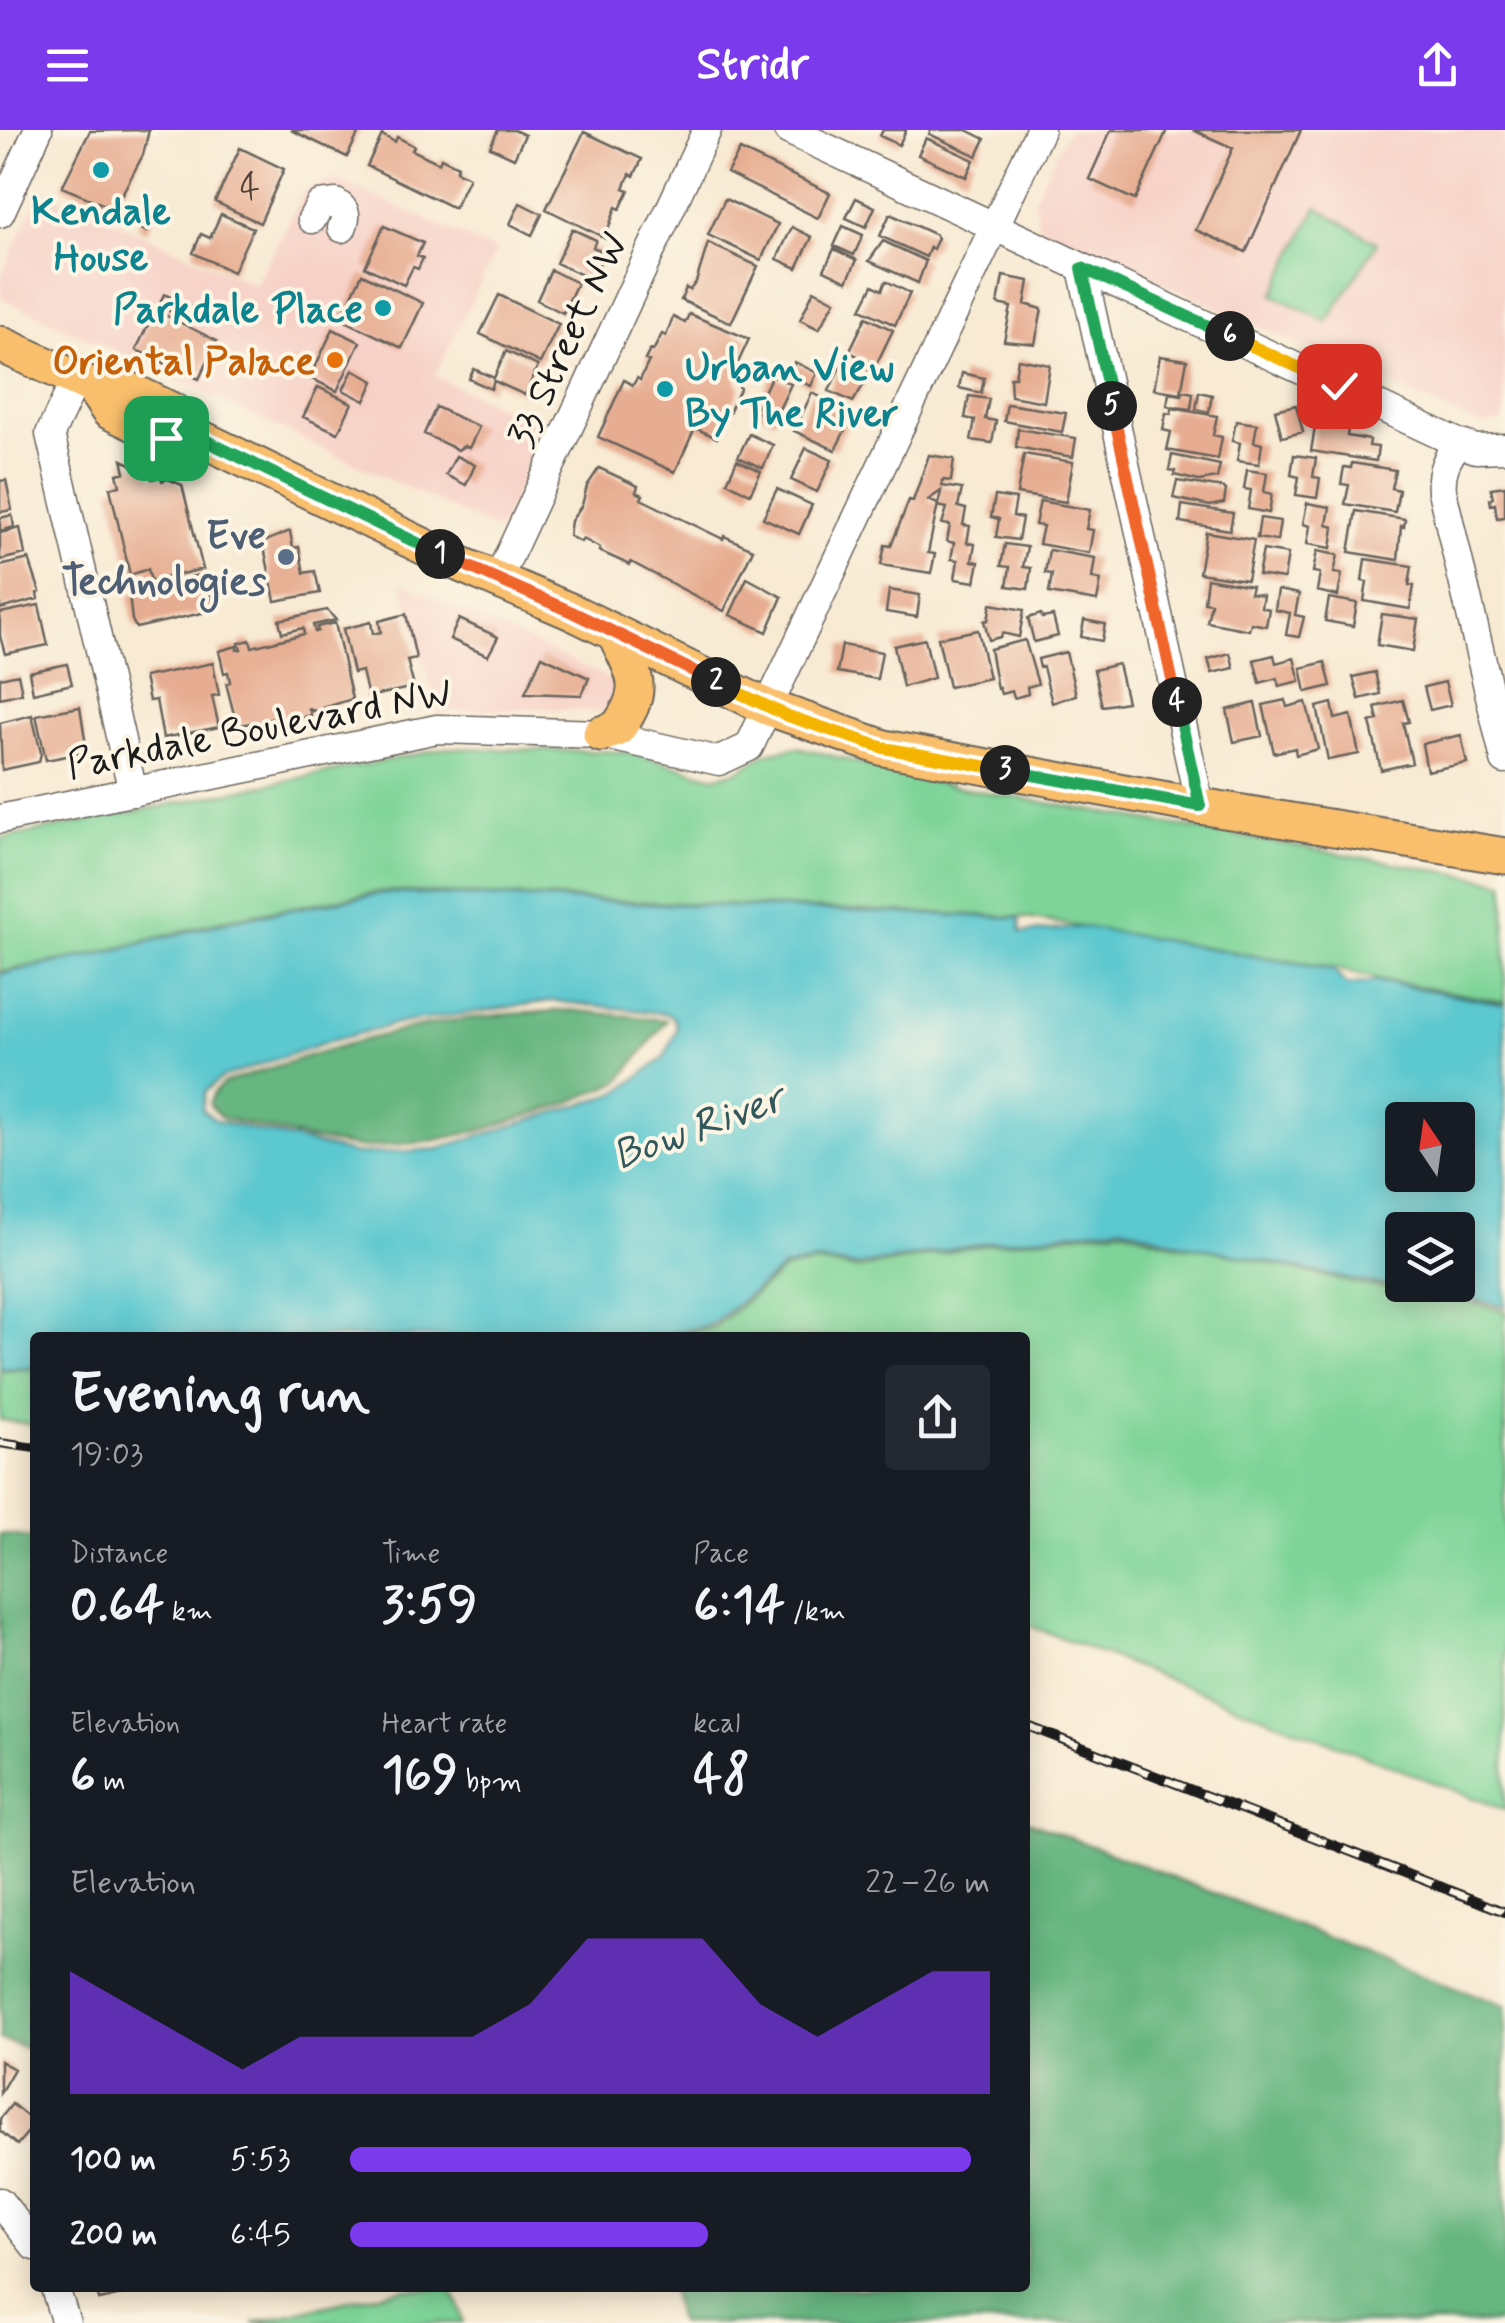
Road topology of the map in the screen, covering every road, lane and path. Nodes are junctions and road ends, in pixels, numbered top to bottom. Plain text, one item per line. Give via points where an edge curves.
1 (38, 130) edge
2 (707, 130) edge
3 (788, 130) edge
4 (1040, 130) edge
5 (0, 213) edge
6 (312, 218) dead end
7 (996, 226) junction
8 (342, 228) dead end
9 (1082, 268) junction
10 (0, 344) edge
11 (84, 383) junction
12 (1458, 442) junction
13 (1505, 448) edge
14 (497, 581) junction
15 (615, 632) junction
16 (1495, 680) edge
17 (767, 706) junction
18 (601, 734) junction
19 (1505, 760) edge
20 (133, 792) junction
21 (1200, 806) junction
22 (0, 820) edge
23 (1505, 856) edge
24 (0, 2202) edge
25 (30, 2240) edge
26 (56, 2292) edge
27 (66, 2323) edge

1 - 5 street
2 - 14 street, 33 Street NW
3 - 7 street
4 - 7 street, Parkdale Boulevard NW
6 - 8 street via 320,205 336,202 346,216
7 - 9 street
7 - 17 street, Parkdale Boulevard NW
9 - 12 street
9 - 21 street
10 - 11 main road
11 - 14 main road via 109,411 166,438 188,432
11 - 20 street via 50,434
12 - 13 street
12 - 16 street via 1441,478
14 - 15 main road
15 - 17 main road
15 - 18 main road via 637,681 636,697 617,730
16 - 19 street
17 - 18 street, Parkdale Boulevard NW via 748,746 720,760
17 - 21 main road via 884,748
18 - 20 street, Parkdale Boulevard NW via 437,729
20 - 22 street, Parkdale Boulevard NW
21 - 23 main road
24 - 25 street
26 - 27 street

